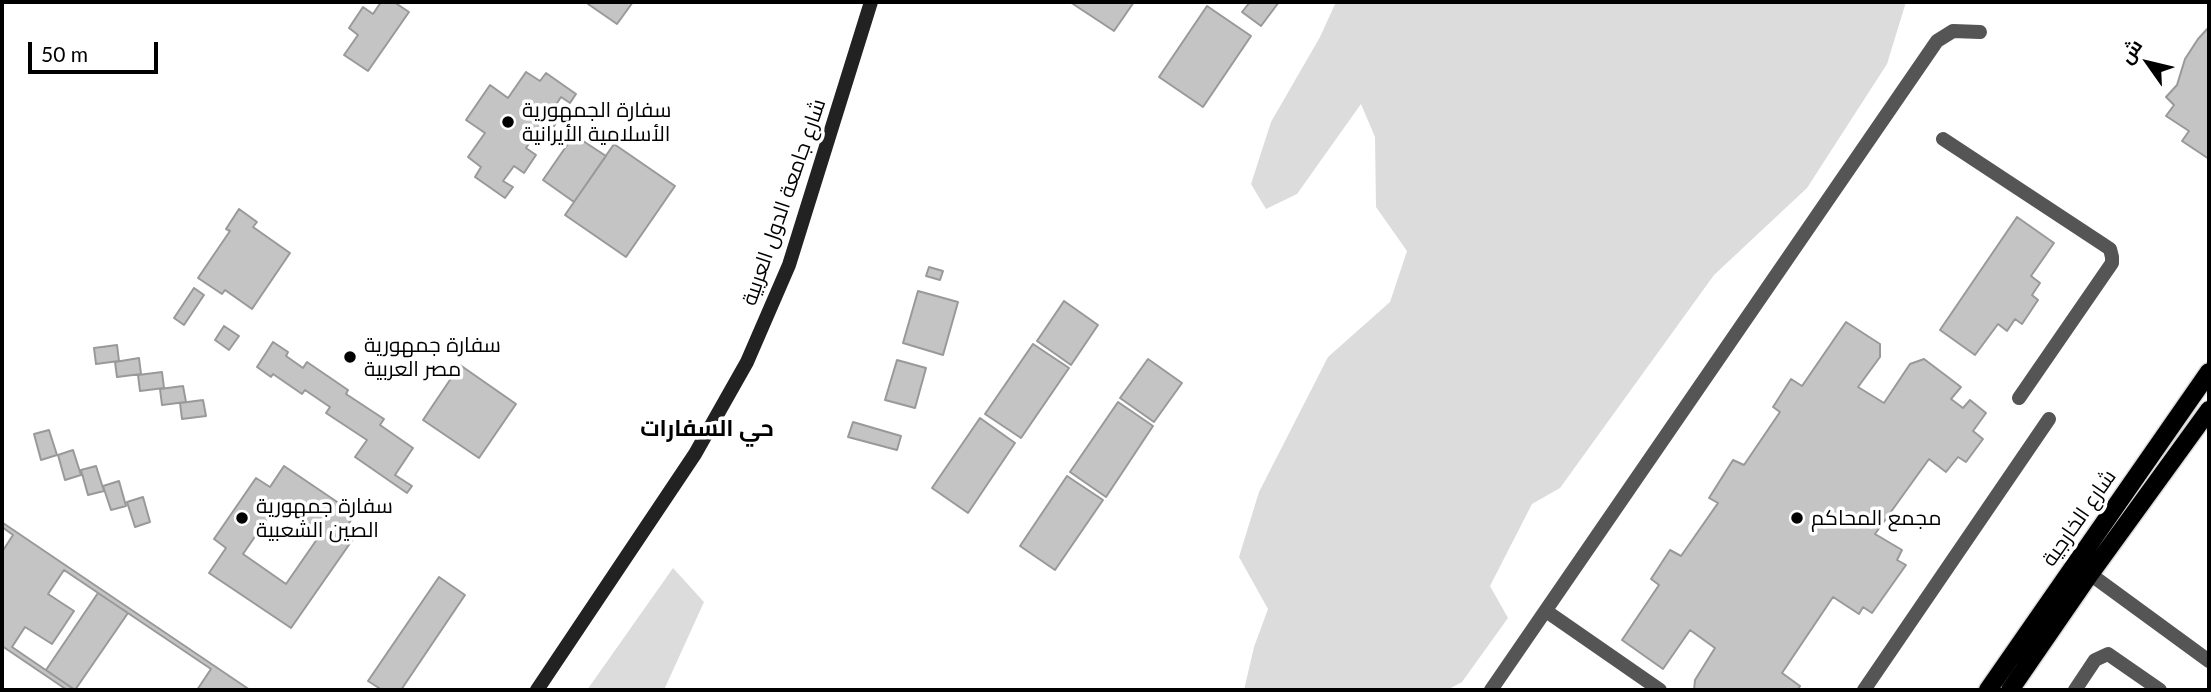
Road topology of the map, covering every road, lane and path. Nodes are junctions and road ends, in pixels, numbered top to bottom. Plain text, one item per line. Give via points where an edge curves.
1 (871, 2) edge
2 (1980, 32) dead end
3 (1943, 139) dead end
4 (2209, 373) edge
5 (2209, 384) edge
6 (2019, 398) dead end
7 (2188, 402) junction
8 (2209, 410) edge
9 (2049, 419) dead end
10 (2116, 505) junction
11 (2090, 574) junction
12 (1546, 611) junction
13 (2034, 623) junction
14 (2209, 661) edge
15 (537, 690) edge
16 (1491, 690) edge
17 (1660, 690) edge
18 (1864, 690) edge
19 (1988, 690) edge
20 (2010, 690) edge
21 (2075, 690) edge
22 (2160, 690) edge

1 - 15 street, شارع جامعة الدول العربية via 789,265 747,362 695,454
2 - 12 street via 1953,31 1937,41
3 - 6 street via 2101,243 2112,257
4 - 7 main road, شارع الخارجية
5 - 7 main road
7 - 10 main road, شارع الخارجية
8 - 11 main road, شارع الخارجية
9 - 18 street
10 - 11 main road via 2092,558
10 - 13 main road, شارع الخارجية
11 - 13 main road via 2080,576 2054,609
11 - 14 street
11 - 20 main road, شارع الخارجية
12 - 16 street
12 - 17 street
13 - 19 main road, شارع الخارجية
21 - 22 street via 2095,660 2108,654

